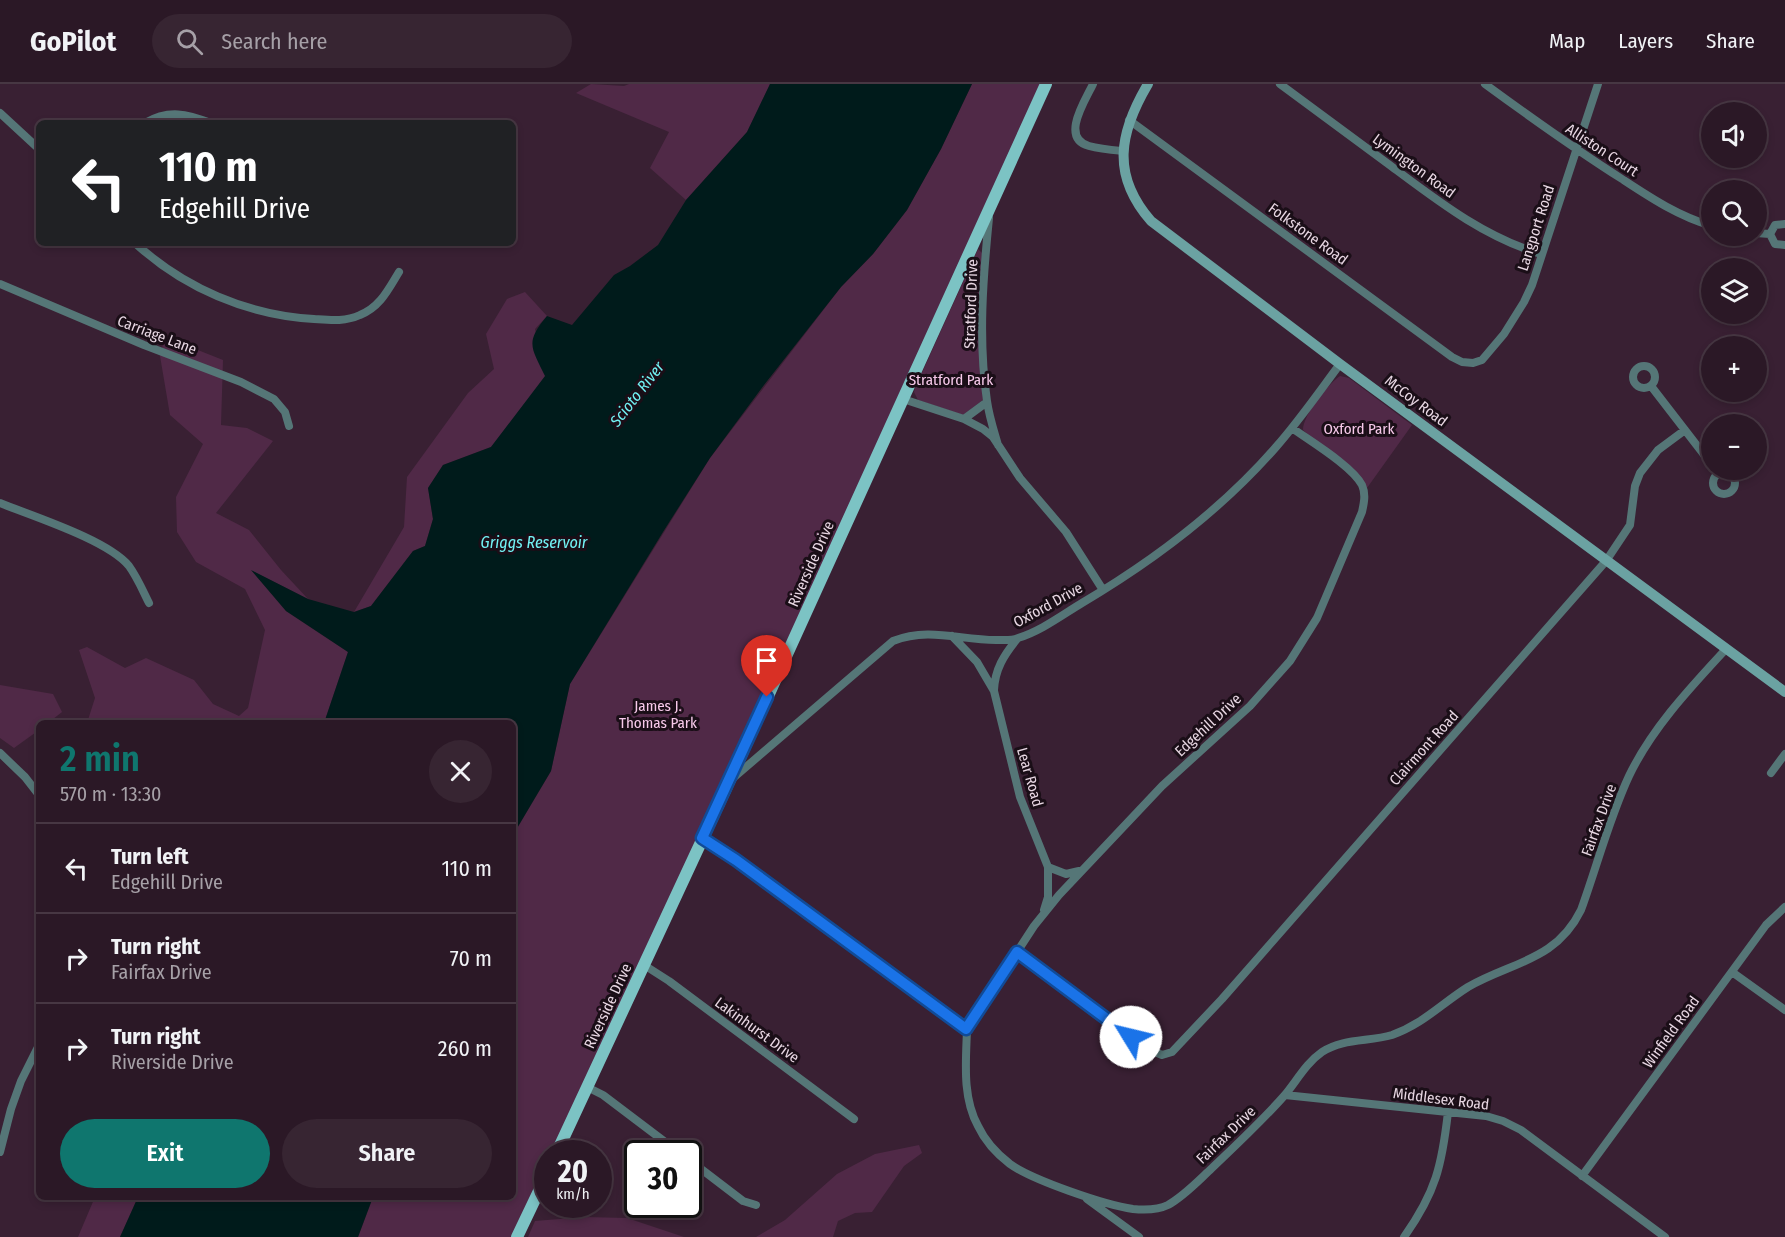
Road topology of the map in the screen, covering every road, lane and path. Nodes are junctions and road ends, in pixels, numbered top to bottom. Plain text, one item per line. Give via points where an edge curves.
1 (1046, 84) edge
2 (1093, 84) edge
3 (1148, 84) edge
4 (1280, 84) edge
5 (1485, 84) edge
6 (1598, 84) edge
7 (0, 113) edge
8 (152, 120) edge
9 (204, 120) edge
10 (1129, 120) junction
11 (36, 146) edge
12 (1576, 150) junction
13 (1123, 151) junction
14 (989, 207) junction
15 (1701, 222) edge
16 (1785, 224) edge
17 (1767, 234) edge
18 (1770, 234) junction
19 (1785, 245) edge
20 (138, 246) edge
21 (1541, 254) junction
22 (399, 272) dead end
23 (0, 284) edge
24 (1473, 363) joint
25 (1340, 364) junction
26 (1651, 386) dead end
27 (903, 399) junction
28 (987, 402) junction
29 (964, 419) junction
30 (289, 426) dead end
31 (1292, 428) junction
32 (1685, 430) junction
33 (998, 445) junction
34 (1701, 451) edge
35 (0, 503) edge
36 (1606, 561) junction
37 (1103, 590) junction
38 (149, 603) dead end
39 (951, 636) junction
40 (1017, 639) junction
41 (1726, 650) junction
42 (994, 691) junction
43 (1785, 692) edge
44 (0, 753) edge
45 (1785, 754) edge
46 (1771, 773) dead end
47 (729, 782) junction
48 (36, 791) edge
49 (702, 838) junction
50 (1048, 867) junction
51 (1081, 870) junction
52 (1785, 907) edge
53 (1043, 914) junction
54 (1017, 952) junction
55 (644, 965) junction
56 (1732, 972) junction
57 (1785, 1010) edge
58 (966, 1029) junction
59 (36, 1051) edge
60 (587, 1086) junction
61 (1285, 1095) junction
62 (1448, 1112) junction
63 (854, 1119) dead end
64 (562, 1140) edge
65 (662, 1140) edge
66 (0, 1152) edge
67 (702, 1170) edge
68 (1582, 1176) junction
69 (1082, 1195) junction
70 (534, 1201) edge
71 (756, 1205) dead end
72 (517, 1237) edge
73 (1139, 1237) edge
74 (1404, 1237) edge
75 (1665, 1237) edge

1 - 14 main road, Riverside Drive
2 - 13 street via 1075,123 1076,136 1088,146
3 - 10 main road, McCoy Road
4 - 21 street, Lymington Road via 1455,213 1499,238
5 - 12 street, Alliston Court
6 - 12 street, Langport Road
7 - 11 street
8 - 9 street via 178,113
10 - 13 main road, McCoy Road
10 - 24 street, Folkstone Road via 1452,357
12 - 15 street, Alliston Court via 1676,213
12 - 21 street, Langport Road
13 - 25 main road, McCoy Road via 1133,195 1151,221
14 - 27 main road, Riverside Drive
14 - 28 street, Stratford Drive via 982,317
16 - 18 street via 1775,225
17 - 18 street
18 - 19 street via 1775,244
20 - 22 street via 192,285 235,304 296,318 345,320 360,315 382,299
21 - 24 street, Langport Road via 1532,285 1516,317 1490,352
23 - 30 street, Carriage Lane via 241,382 274,399 285,412
25 - 31 street, Oxford Drive
25 - 36 main road, McCoy Road
26 - 32 street
27 - 29 street, Stratford Drive
27 - 47 main road, Riverside Drive
28 - 29 street
28 - 33 street, Stratford Drive
29 - 33 street, Stratford Drive via 983,429
31 - 37 street, Oxford Drive via 1237,488 1166,548
31 - 51 street, Edgehill Drive via 1354,475 1365,499 1317,618 1277,677 1250,706 1162,786
32 - 34 street
32 - 36 street, Clairmont Road via 1658,450 1640,472 1629,525
33 - 37 street, Stratford Drive via 1066,532
35 - 38 street via 111,551 128,565
36 - 41 main road, McCoy Road
36 - 54 street, Clairmont Road via 1172,1052 1156,1055
37 - 40 street, Oxford Drive
39 - 40 street, Oxford Drive
39 - 42 street, Lear Road via 977,662
39 - 47 street, Oxford Drive via 927,633 893,641
40 - 42 street, Lear Road via 1001,661
41 - 43 main road, McCoy Road
41 - 61 street, Fairfax Drive via 1651,738 1629,777 1581,910 1564,936 1536,957 1475,983 1407,1029 1389,1036 1345,1042 1322,1052
42 - 50 street, Lear Road via 1020,797
44 - 48 street
45 - 46 street
47 - 49 main road, Riverside Drive
49 - 55 main road, Riverside Drive
49 - 58 street
50 - 51 street via 1066,874
50 - 53 street, Lear Road via 1048,897
51 - 53 street, Edgehill Drive
52 - 56 street, Winfield Road via 1766,925
53 - 54 street, Edgehill Drive
54 - 58 street, Edgehill Drive
55 - 60 main road, Riverside Drive
55 - 63 street, Lakinhurst Drive
56 - 57 street
56 - 68 street, Winfield Road
58 - 69 street, Fairfax Drive via 966,1091 986,1140 1011,1165
59 - 66 street via 11,1109
60 - 64 main road, Riverside Drive
60 - 65 street
61 - 62 street, Middlesex Road
61 - 69 street, Fairfax Drive via 1214,1166 1169,1204 1157,1209 1134,1209
62 - 68 street, Middlesex Road via 1503,1121
62 - 74 street via 1436,1179
67 - 71 street via 747,1204
68 - 75 street, Middlesex Road
69 - 73 street
70 - 72 main road

